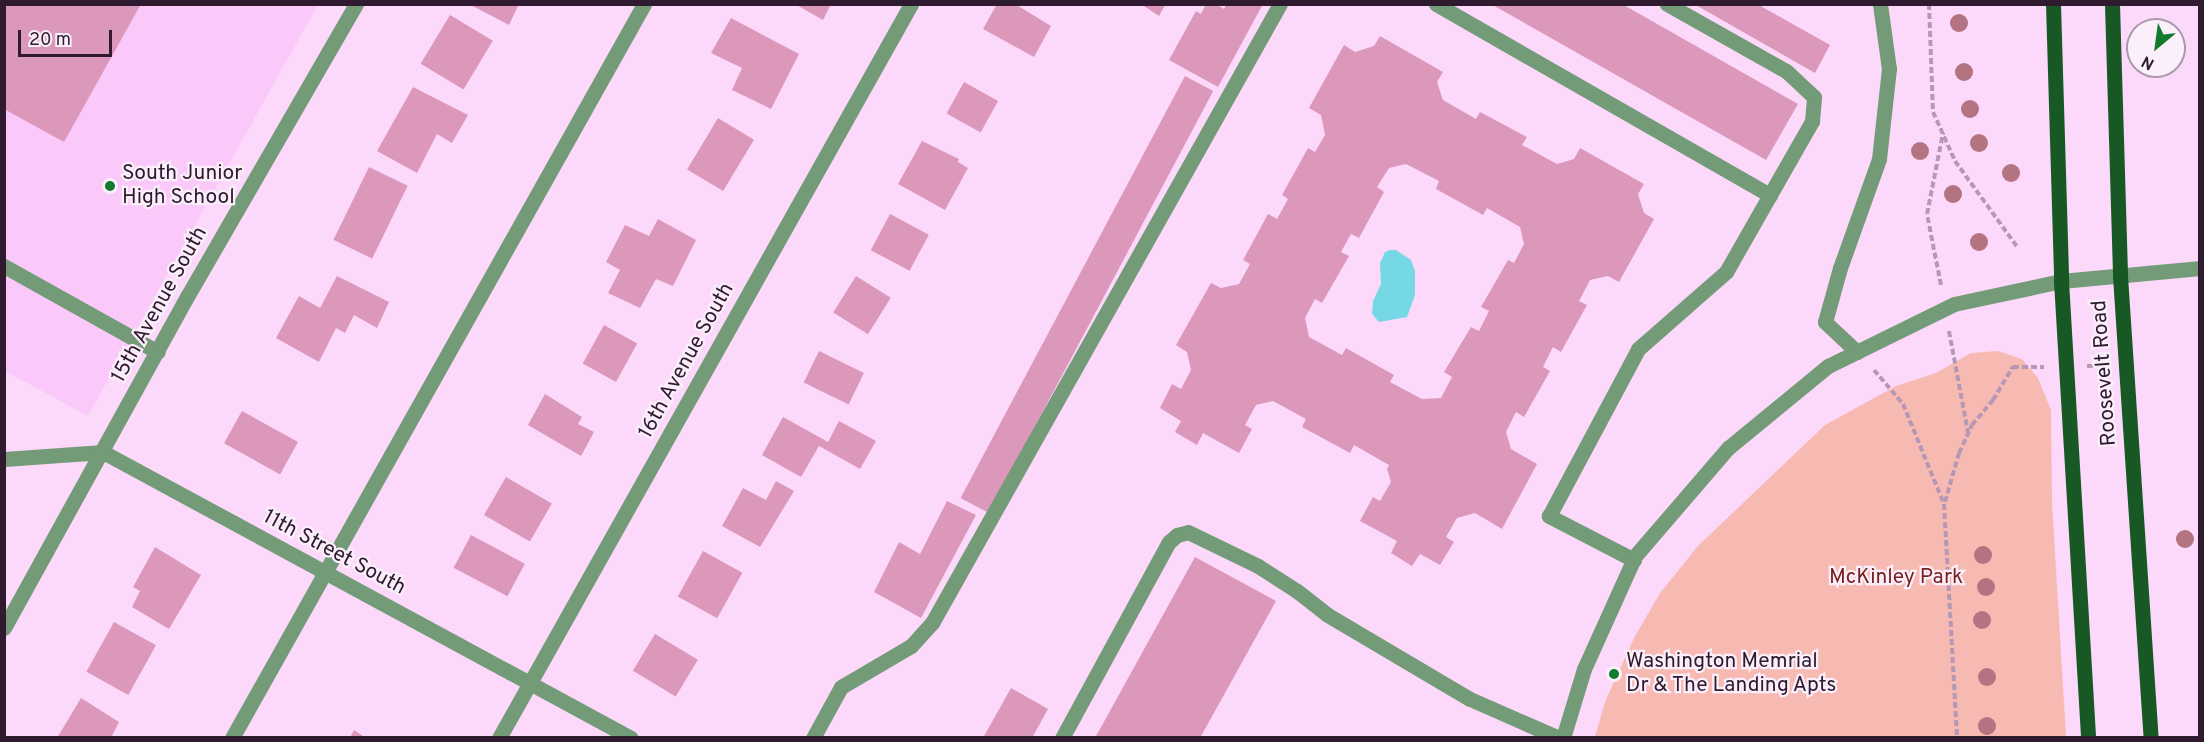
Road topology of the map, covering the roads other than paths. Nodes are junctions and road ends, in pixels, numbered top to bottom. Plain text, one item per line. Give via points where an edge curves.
1 (356, 4) edge
2 (644, 4) edge
3 (911, 4) edge
4 (1280, 4) edge
5 (1436, 4) edge
6 (1667, 4) edge
7 (1880, 4) edge
8 (2053, 4) edge
9 (2112, 4) edge
10 (1770, 195) junction
11 (4, 266) edge
12 (2199, 268) edge
13 (2120, 276) junction
14 (2061, 281) junction
15 (158, 351) junction
16 (1857, 352) junction
17 (104, 452) junction
18 (4, 459) edge
19 (1634, 560) junction
20 (324, 572) junction
21 (4, 628) edge
22 (530, 683) junction
23 (232, 738) edge
24 (499, 738) edge
25 (632, 738) edge
26 (813, 738) edge
27 (1062, 738) edge
28 (1561, 738) edge
29 (2088, 738) edge
30 (2151, 738) edge

1 - 15 street, 15th Avenue South
2 - 20 street
3 - 22 street, 16th Avenue South
4 - 26 street via 932,623 911,646 841,687
5 - 10 street
6 - 10 street via 1786,71 1814,97 1812,121
7 - 16 street via 1889,69 1879,159 1839,268 1825,322
8 - 14 main road, Roosevelt Road
9 - 13 main road, Roosevelt Road
10 - 19 street via 1726,272 1638,349 1549,516
11 - 15 street
12 - 13 street
13 - 14 street
13 - 30 main road, Roosevelt Road
14 - 16 street via 1953,304
14 - 29 main road, Roosevelt Road
15 - 17 street, 15th Avenue South
16 - 19 street via 1828,366 1728,448
17 - 18 street
17 - 20 street, 11th Street South
17 - 21 street, 15th Avenue South
19 - 28 street via 1584,669
20 - 22 street, 11th Street South
20 - 23 street
22 - 24 street, 16th Avenue South
22 - 25 street, 11th Street South
27 - 28 street via 1169,542 1188,532 1211,541 1297,591 1326,614 1470,699

